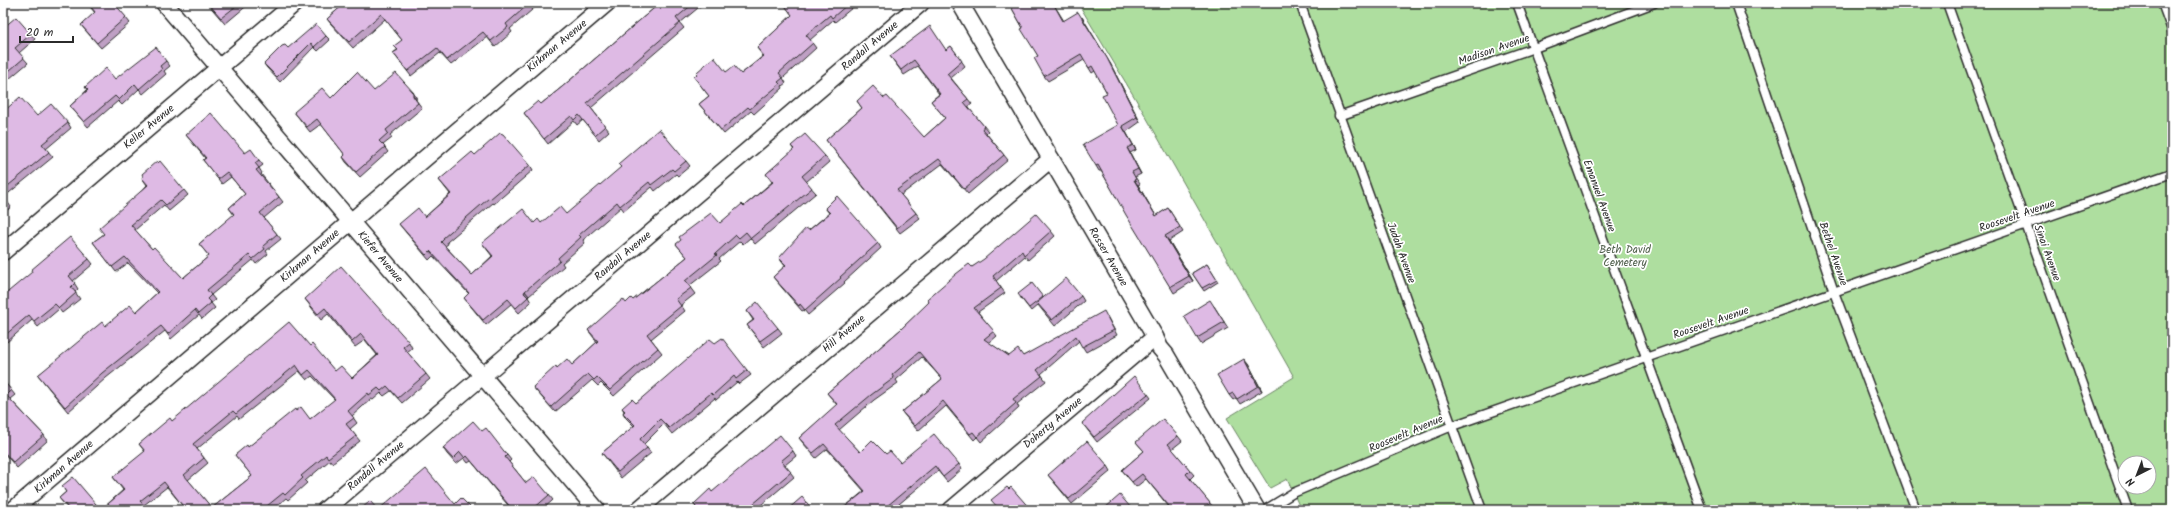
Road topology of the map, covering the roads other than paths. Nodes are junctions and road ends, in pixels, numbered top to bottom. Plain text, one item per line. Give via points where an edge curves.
1 (164, 3) edge
2 (295, 3) edge
3 (608, 3) edge
4 (921, 3) edge
5 (960, 3) edge
6 (1300, 3) edge
7 (1517, 3) edge
8 (1654, 3) edge
9 (1736, 3) edge
10 (1947, 3) edge
11 (2162, 3) edge
12 (2172, 30) edge
13 (1534, 48) junction
14 (219, 67) junction
15 (1340, 116) junction
16 (1051, 159) junction
17 (2172, 173) edge
18 (350, 222) junction
19 (2025, 224) junction
20 (3, 252) edge
21 (1834, 292) junction
22 (1155, 337) junction
23 (1646, 358) junction
24 (482, 376) junction
25 (1452, 426) junction
26 (3, 502) edge
27 (10, 510) edge
28 (13, 510) edge
29 (325, 510) edge
30 (596, 510) edge
31 (638, 510) edge
32 (951, 510) edge
33 (1257, 510) edge
34 (1265, 510) edge
35 (1482, 510) edge
36 (1702, 510) edge
37 (1916, 510) edge
38 (2128, 510) edge

1 - 14 street, Kiefer Avenue
2 - 14 street, Keller Avenue
3 - 18 street, Kirkman Avenue
4 - 24 street, Randall Avenue
5 - 16 street, Rosser Avenue
6 - 15 lane, Judah Avenue
7 - 13 lane, Emanuel Avenue
8 - 13 lane, Madison Avenue
9 - 21 lane, Bethel Avenue
10 - 19 lane, Sinai Avenue
11 - 12 lane
13 - 15 lane, Madison Avenue
13 - 23 lane, Emanuel Avenue
14 - 18 street, Kiefer Avenue
14 - 20 street, Keller Avenue
15 - 25 lane, Judah Avenue
16 - 22 street, Rosser Avenue
16 - 31 street, Hill Avenue
17 - 19 lane, Roosevelt Avenue
18 - 24 street, Kiefer Avenue
18 - 28 street, Kirkman Avenue
19 - 21 lane, Roosevelt Avenue
19 - 38 lane, Sinai Avenue
21 - 23 lane, Roosevelt Avenue
21 - 37 lane, Bethel Avenue
22 - 32 street, Doherty Avenue
22 - 33 street, Rosser Avenue
23 - 25 lane, Roosevelt Avenue
23 - 36 lane, Emanuel Avenue
24 - 29 street, Randall Avenue
24 - 30 street, Kiefer Avenue
25 - 34 lane, Roosevelt Avenue via 1293,493
25 - 35 lane, Judah Avenue
26 - 27 street

